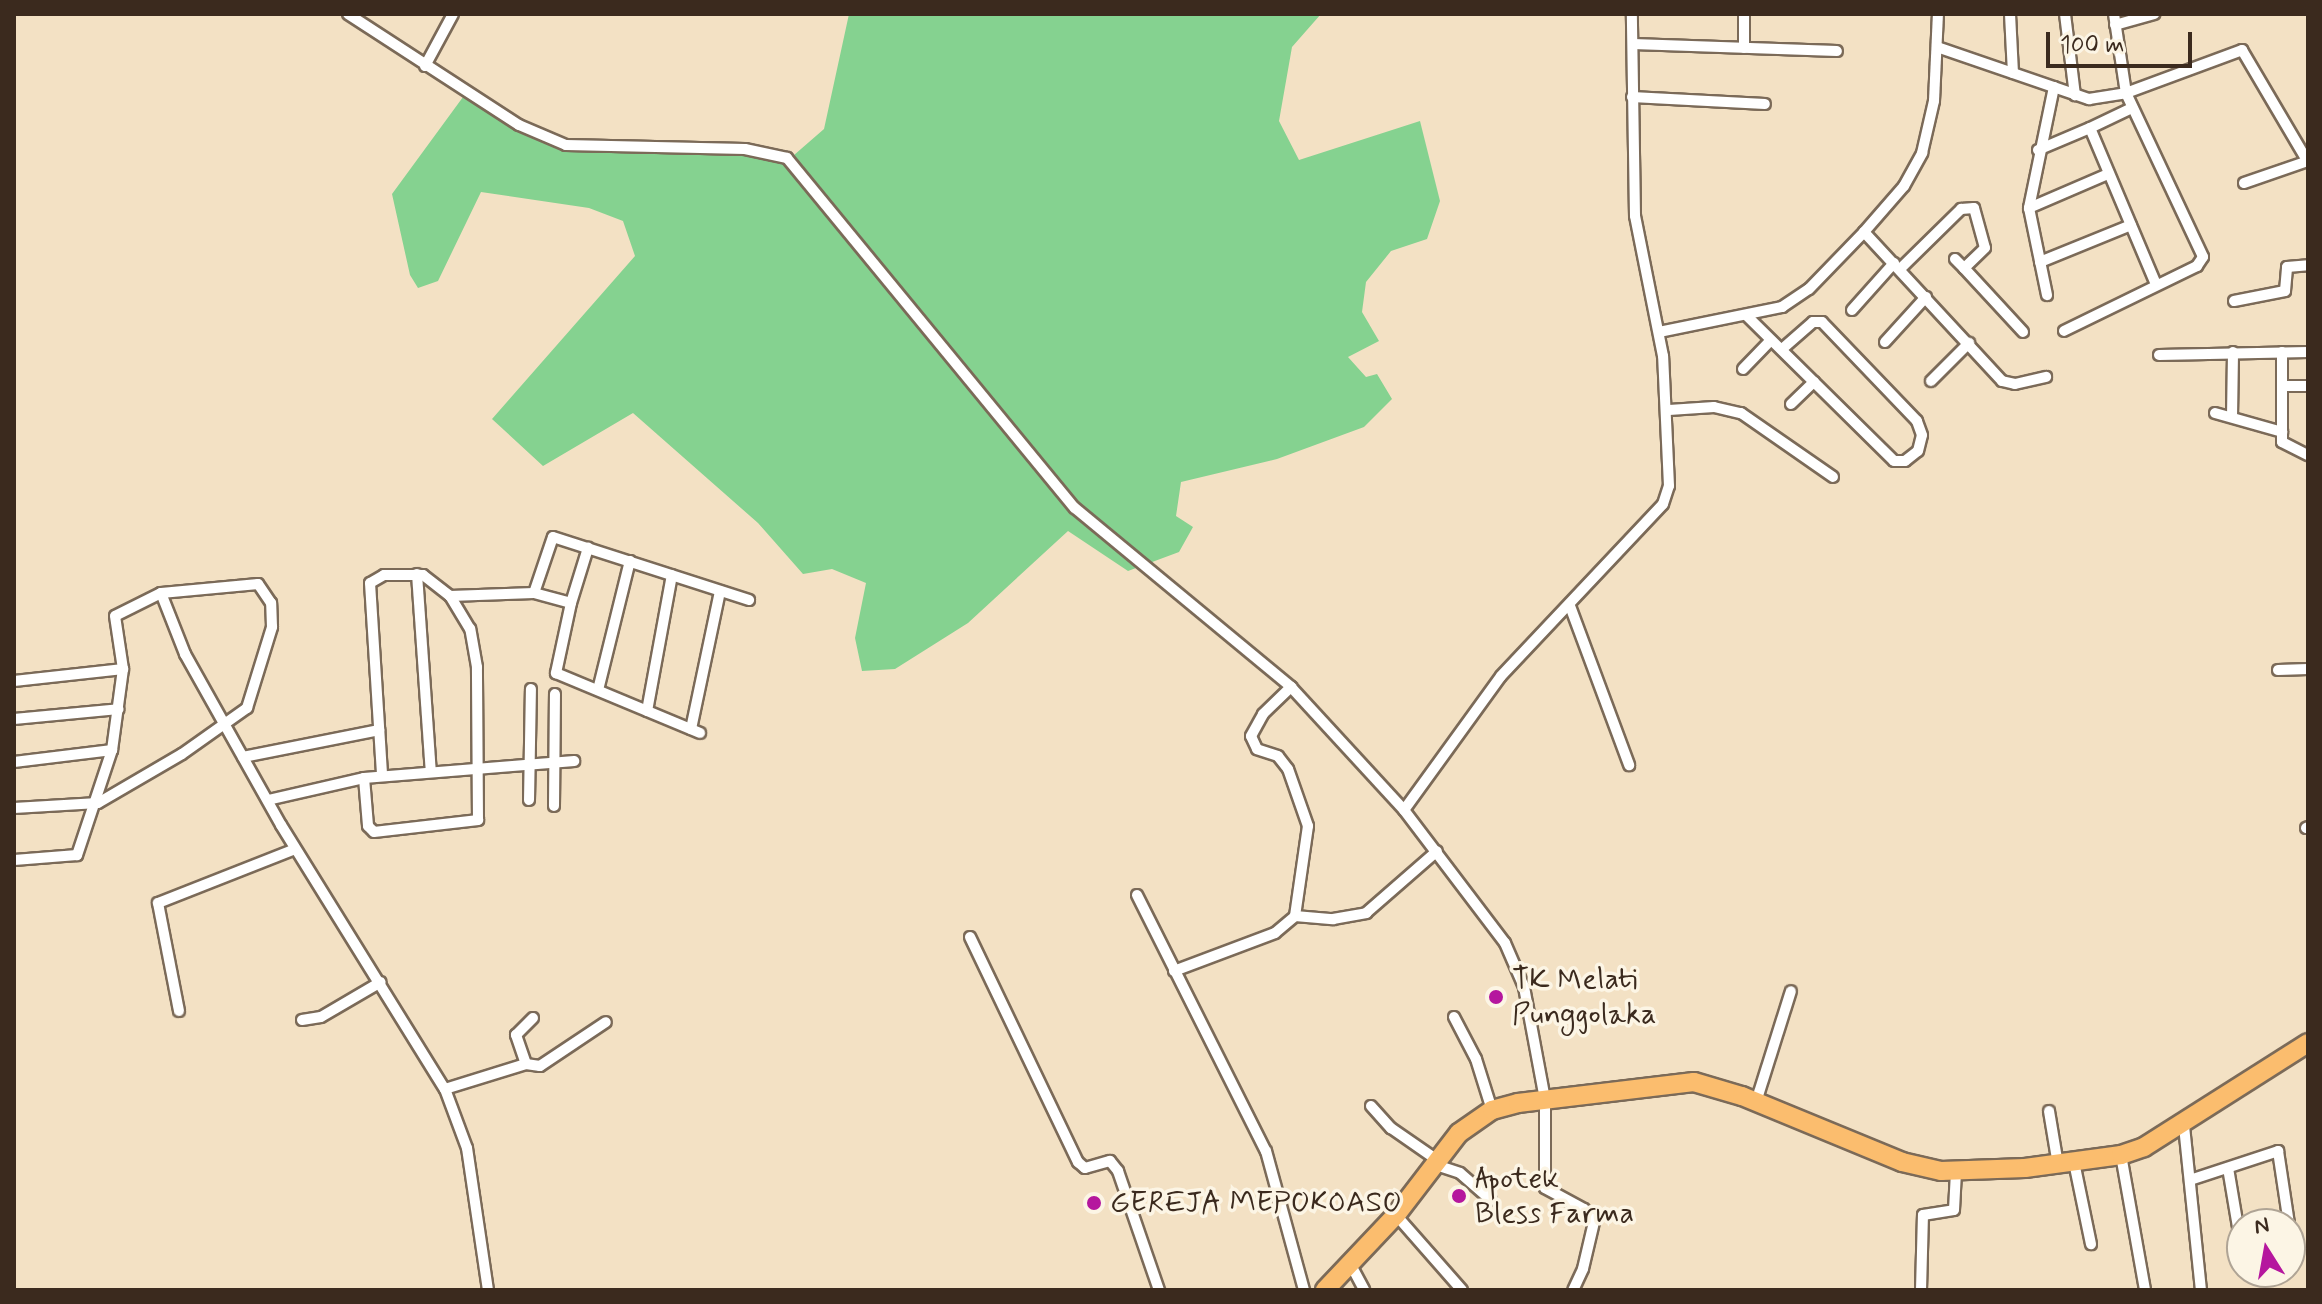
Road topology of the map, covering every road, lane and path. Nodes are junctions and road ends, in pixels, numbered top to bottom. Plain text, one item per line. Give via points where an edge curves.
1 (348, 14) edge
2 (453, 14) edge
3 (1632, 14) edge
4 (1744, 14) edge
5 (1938, 14) edge
6 (2010, 14) edge
7 (2065, 14) edge
8 (2154, 14) edge
9 (2114, 20) edge
10 (1633, 44) junction
11 (1937, 47) junction
12 (1744, 48) junction
13 (1837, 51) dead end
14 (425, 66) junction
15 (2013, 73) junction
16 (2054, 87) junction
17 (2126, 93) junction
18 (2075, 95) junction
19 (1632, 97) junction
20 (1765, 104) dead end
21 (2132, 108) junction
22 (2090, 128) junction
23 (2038, 150) junction
24 (2308, 162) edge
25 (2108, 174) junction
26 (2244, 183) dead end
27 (2029, 208) junction
28 (2131, 225) junction
29 (1864, 232) junction
30 (1955, 259) dead end
31 (2040, 262) junction
32 (2308, 265) edge
33 (1897, 266) junction
34 (1964, 268) junction
35 (2156, 284) junction
36 (2047, 295) dead end
37 (1926, 297) junction
38 (2234, 301) dead end
39 (1852, 310) dead end
40 (1747, 316) junction
41 (2064, 331) dead end
42 (1659, 332) junction
43 (2023, 332) dead end
44 (1771, 340) junction
45 (1885, 342) dead end
46 (1969, 343) junction
47 (1782, 349) junction
48 (2233, 352) junction
49 (2282, 352) junction
50 (2308, 352) edge
51 (2159, 355) dead end
52 (1743, 369) dead end
53 (2046, 377) dead end
54 (1931, 381) dead end
55 (1814, 382) junction
56 (2285, 386) junction
57 (2308, 386) edge
58 (1791, 404) dead end
59 (1669, 410) junction
60 (2215, 413) dead end
61 (2232, 417) junction
62 (2282, 432) junction
63 (2308, 455) edge
64 (1833, 477) dead end
65 (588, 548) junction
66 (630, 561) junction
67 (417, 574) junction
68 (672, 575) junction
69 (720, 591) junction
70 (161, 593) junction
71 (534, 593) junction
72 (450, 596) junction
73 (749, 600) dead end
74 (571, 603) junction
75 (1570, 606) junction
76 (123, 669) junction
77 (2308, 669) edge
78 (2278, 670) dead end
79 (14, 681) edge
80 (1291, 687) junction
81 (531, 689) dead end
82 (598, 690) junction
83 (555, 694) dead end
84 (119, 709) junction
85 (647, 711) junction
86 (14, 719) edge
87 (225, 725) junction
88 (379, 730) junction
89 (112, 750) junction
90 (243, 757) junction
91 (574, 761) dead end
92 (14, 762) edge
93 (554, 763) junction
94 (529, 765) junction
95 (1629, 765) dead end
96 (477, 770) junction
97 (431, 772) junction
98 (382, 776) junction
99 (364, 778) junction
100 (268, 800) junction
101 (529, 800) dead end
102 (98, 803) junction
103 (554, 806) dead end
104 (14, 808) edge
105 (1404, 810) junction
106 (295, 849) junction
107 (1437, 851) junction
108 (14, 860) edge
109 (1137, 895) dead end
110 (1295, 916) junction
111 (970, 937) dead end
112 (1174, 971) junction
113 (381, 982) junction
114 (1791, 991) dead end
115 (179, 1011) dead end
116 (1454, 1017) dead end
117 (533, 1018) dead end
118 (302, 1020) dead end
119 (606, 1022) dead end
120 (2308, 1043) edge
121 (526, 1064) junction
122 (445, 1089) junction
123 (1545, 1099) junction
124 (1756, 1102) junction
125 (1371, 1106) dead end
126 (1492, 1110) junction
127 (2049, 1111) dead end
128 (2184, 1126) junction
129 (2121, 1155) junction
130 (1435, 1162) junction
131 (2066, 1164) junction
132 (2228, 1168) junction
133 (1956, 1171) junction
134 (2190, 1180) junction
135 (1491, 1200) dead end
136 (2235, 1208) edge
137 (2287, 1208) edge
138 (1396, 1215) junction
139 (2091, 1244) dead end
140 (1352, 1267) junction
141 (488, 1290) edge
142 (1159, 1290) edge
143 (1304, 1290) edge
144 (1325, 1290) edge
145 (1364, 1290) edge
146 (1462, 1290) edge
147 (1573, 1290) edge
148 (1921, 1290) edge
149 (2145, 1290) edge
150 (2201, 1290) edge

1 - 14 street
2 - 14 street
3 - 10 street
4 - 12 street
5 - 11 street
6 - 15 street
7 - 18 street
8 - 9 street
9 - 17 street
10 - 12 street
10 - 19 street
11 - 15 street
11 - 29 street via 1934,101 1922,153 1904,186
12 - 13 street
14 - 80 street via 519,125 566,145 745,149 787,158 1075,508
15 - 16 street
16 - 18 street
16 - 23 street
17 - 18 street via 2100,100
17 - 21 street
17 - 24 street via 2242,50
19 - 20 street
19 - 42 street via 1635,216
21 - 22 street
21 - 35 street via 2204,261
22 - 23 street
22 - 25 street
23 - 27 street
24 - 26 street
25 - 27 street
25 - 28 street
27 - 31 street
28 - 31 street
28 - 35 street
29 - 33 street
29 - 40 street via 1795,299
30 - 34 street
31 - 36 street
32 - 38 street via 2287,267 2285,291
33 - 34 street via 1968,206 1980,215 1986,244
33 - 37 street
33 - 39 street
34 - 43 street
35 - 41 street
37 - 45 street
37 - 46 street
40 - 42 street
40 - 44 street
42 - 59 street
44 - 47 street
44 - 52 street
46 - 53 street via 2006,384
46 - 54 street
47 - 55 street
47 - 55 street via 1813,322 1822,322 1917,421 1922,435 1918,451 1905,461 1894,461
48 - 49 street
48 - 51 street
48 - 61 street
49 - 50 street
49 - 56 street
55 - 58 street
56 - 57 street
56 - 62 street
59 - 64 street via 1714,407 1741,413
59 - 75 street via 1669,486 1663,504
60 - 61 street
61 - 62 street
62 - 63 street via 2282,442
65 - 66 street
65 - 71 street via 553,537
65 - 74 street
66 - 68 street
66 - 82 street
67 - 72 street
67 - 88 street via 384,575 370,583
67 - 97 street
68 - 69 street
68 - 85 street
69 - 73 street
69 - 85 street via 695,731
70 - 76 street via 115,616
70 - 87 street via 180,644
70 - 87 street via 258,584 271,603 272,627 260,656 258,685 247,708
71 - 72 street
71 - 74 street
72 - 96 street via 470,629 477,667
74 - 82 street via 556,673
75 - 95 street
75 - 105 street via 1501,676
76 - 79 street
76 - 84 street
77 - 78 street
80 - 105 street
80 - 110 street via 1263,714 1251,736 1257,749 1284,762 1308,826
81 - 94 street
82 - 85 street
83 - 93 street
84 - 86 street
84 - 89 street
87 - 90 street
87 - 102 street
88 - 90 street
88 - 98 street
89 - 92 street
89 - 102 street
90 - 100 street
91 - 93 street
93 - 94 street
93 - 103 street
94 - 96 street
94 - 101 street
96 - 97 street
96 - 99 street via 478,820 374,832 368,826
97 - 98 street
98 - 99 street
99 - 100 street
100 - 106 street
102 - 104 street
102 - 108 street via 77,855
105 - 107 street
106 - 113 street
106 - 115 street via 158,903
107 - 110 street via 1366,913 1333,919
107 - 123 street via 1518,970
109 - 112 street
110 - 112 street via 1275,933
111 - 142 street via 1078,1162 1085,1168 1110,1161 1116,1167
112 - 143 street via 1266,1151
113 - 118 street via 321,1017
113 - 122 street
114 - 124 street
116 - 126 street via 1476,1059
117 - 121 street via 516,1035
119 - 121 street via 546,1063 531,1068
120 - 128 highway
121 - 122 street
122 - 141 street via 467,1148
123 - 124 highway via 1694,1082
123 - 126 highway
123 - 147 street via 1545,1188 1584,1209 1594,1222
124 - 133 highway via 1902,1162
125 - 130 street
126 - 130 highway via 1459,1133
127 - 131 street
128 - 129 highway
128 - 134 street
129 - 131 highway
129 - 149 street
130 - 135 street via 1460,1173
130 - 138 highway
131 - 133 highway
131 - 139 street
132 - 134 street
132 - 136 street
132 - 137 street via 2278,1151
133 - 148 street via 1954,1210 1923,1215
134 - 150 street
138 - 140 highway
138 - 146 street
140 - 144 highway
140 - 145 street

